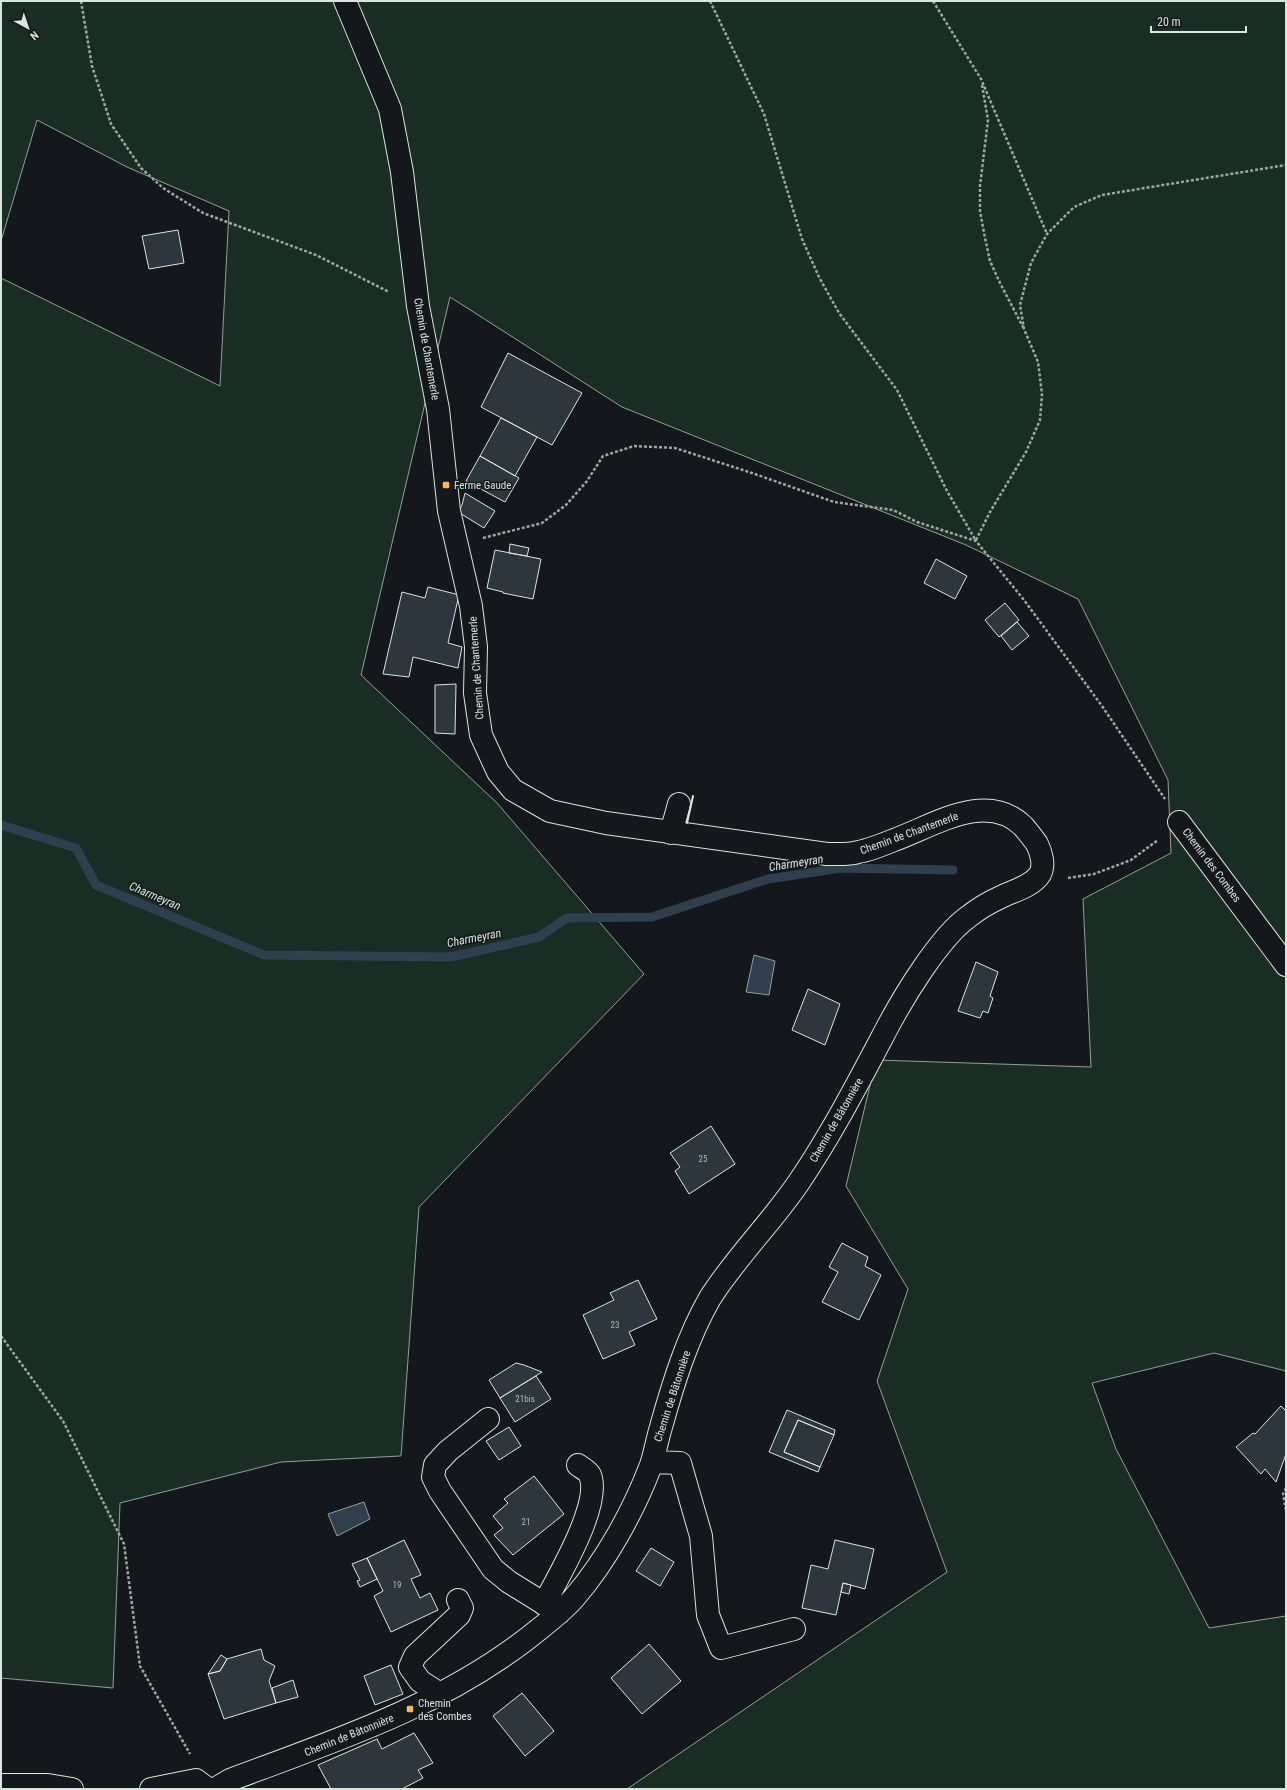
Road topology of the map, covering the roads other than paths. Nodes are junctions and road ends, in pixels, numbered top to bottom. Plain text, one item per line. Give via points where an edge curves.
1 (345, 1) edge
2 (679, 804) dead end
3 (1180, 822) road end
4 (671, 833) junction
5 (1028, 884) joint
6 (1286, 965) edge
7 (488, 1419) dead end
8 (652, 1462) junction
9 (578, 1465) dead end
10 (458, 1600) dead end
11 (551, 1609) junction
12 (794, 1629) dead end
13 (440, 1694) junction
14 (1, 1786) edge
15 (72, 1789) edge
16 (150, 1789) edge
17 (208, 1789) edge
18 (215, 1789) edge

1 - 4 street, Chemin de Chantemerle via 390,108 402,172 418,306 438,409 449,511 472,612 481,735 498,772 513,790 550,811 606,824
2 - 4 street
3 - 6 street, Chemin des Combes
4 - 5 street, Chemin de Chantemerle via 827,854 855,853 896,840 957,815 979,810 1002,812 1016,820 1039,847 1043,864 1039,876
5 - 8 street, Chemin de Bâtonnière via 996,899 966,918 941,943 922,971 891,1020 834,1128 798,1184 710,1298 693,1333 672,1388
7 - 11 street via 448,1451 435,1465 433,1477 493,1569
8 - 11 street, Chemin de Bâtonnière via 624,1523 600,1565 573,1599
8 - 12 street via 680,1463 701,1536 708,1615 721,1648
9 - 11 street via 589,1473 592,1483 591,1497
10 - 13 street via 462,1608 459,1615 415,1656 410,1667 420,1681
11 - 13 street, Chemin de Bâtonnière via 509,1652 472,1677
13 - 18 street, Chemin de Bâtonnière via 346,1737 230,1780
14 - 15 street
16 - 17 street via 196,1780

